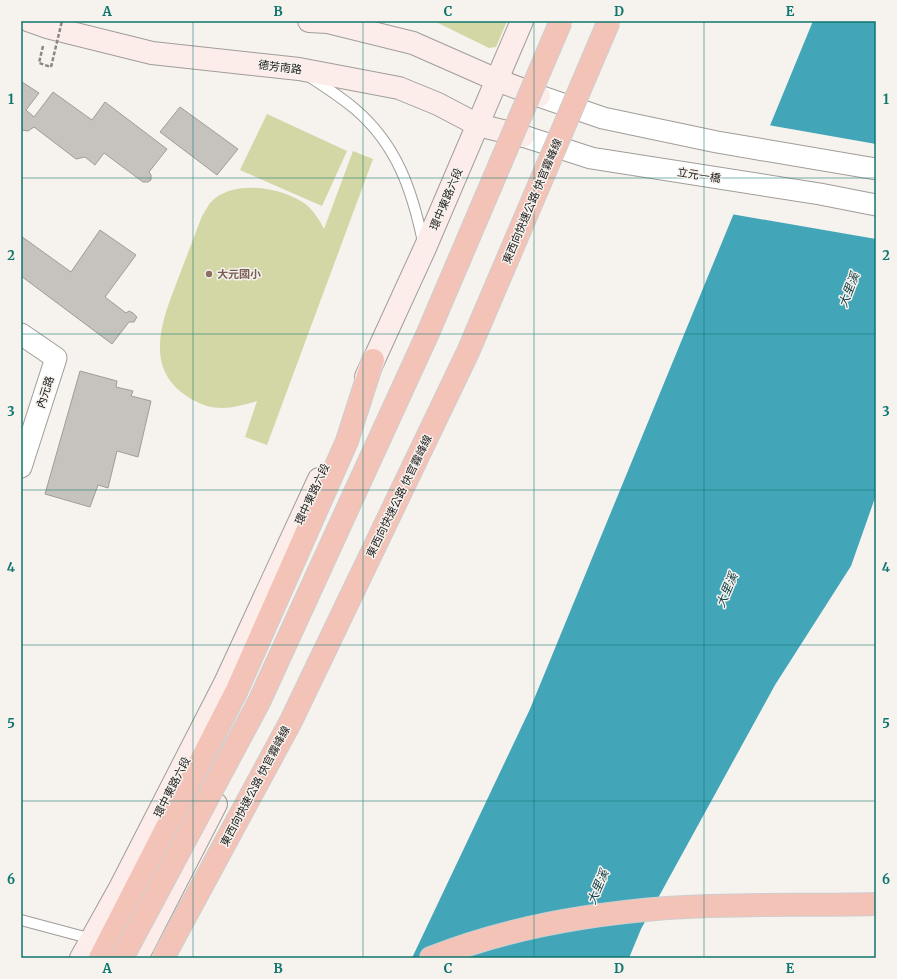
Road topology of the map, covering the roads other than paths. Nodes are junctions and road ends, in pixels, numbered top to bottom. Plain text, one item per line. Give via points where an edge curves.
1 (30, 21) edge
2 (323, 21) edge
3 (522, 21) edge
4 (561, 21) edge
5 (571, 21) edge
6 (609, 21) edge
7 (299, 69) junction
8 (497, 80) junction
9 (539, 96) junction
10 (478, 125) junction
11 (523, 136) junction
12 (876, 169) edge
13 (876, 205) edge
14 (424, 248) junction
15 (21, 334) edge
16 (374, 360) joint
17 (21, 467) edge
18 (876, 904) edge
19 (21, 920) edge
20 (96, 949) edge
21 (81, 958) edge
22 (122, 958) edge
23 (137, 958) edge
24 (163, 958) edge
25 (431, 958) edge

1 - 7 street, 德芳南路 via 152,53
2 - 8 street via 413,43
3 - 8 street, 環中東路六段
4 - 22 highway, bridge via 428,333 259,702
5 - 9 street
6 - 24 highway, 東西向快速公路 快官霧峰線, bridge via 468,352 291,721
7 - 10 street, 德芳南路 via 399,88 438,104
7 - 14 lane via 355,109 370,124 400,165 414,202
8 - 9 street
8 - 10 street, 環中東路六段
9 - 11 street
9 - 12 street via 603,118 717,142
10 - 11 street, 德芳南路
10 - 14 street, 環中東路六段
11 - 13 street, 立元一橋 via 591,158
11 - 23 street via 268,704
14 - 16 street, 環中東路六段
15 - 17 street, 內元路 via 56,358
16 - 20 highway via 347,441 237,690
18 - 25 highway via 700,907 612,914 510,933
19 - 20 lane
20 - 21 street

